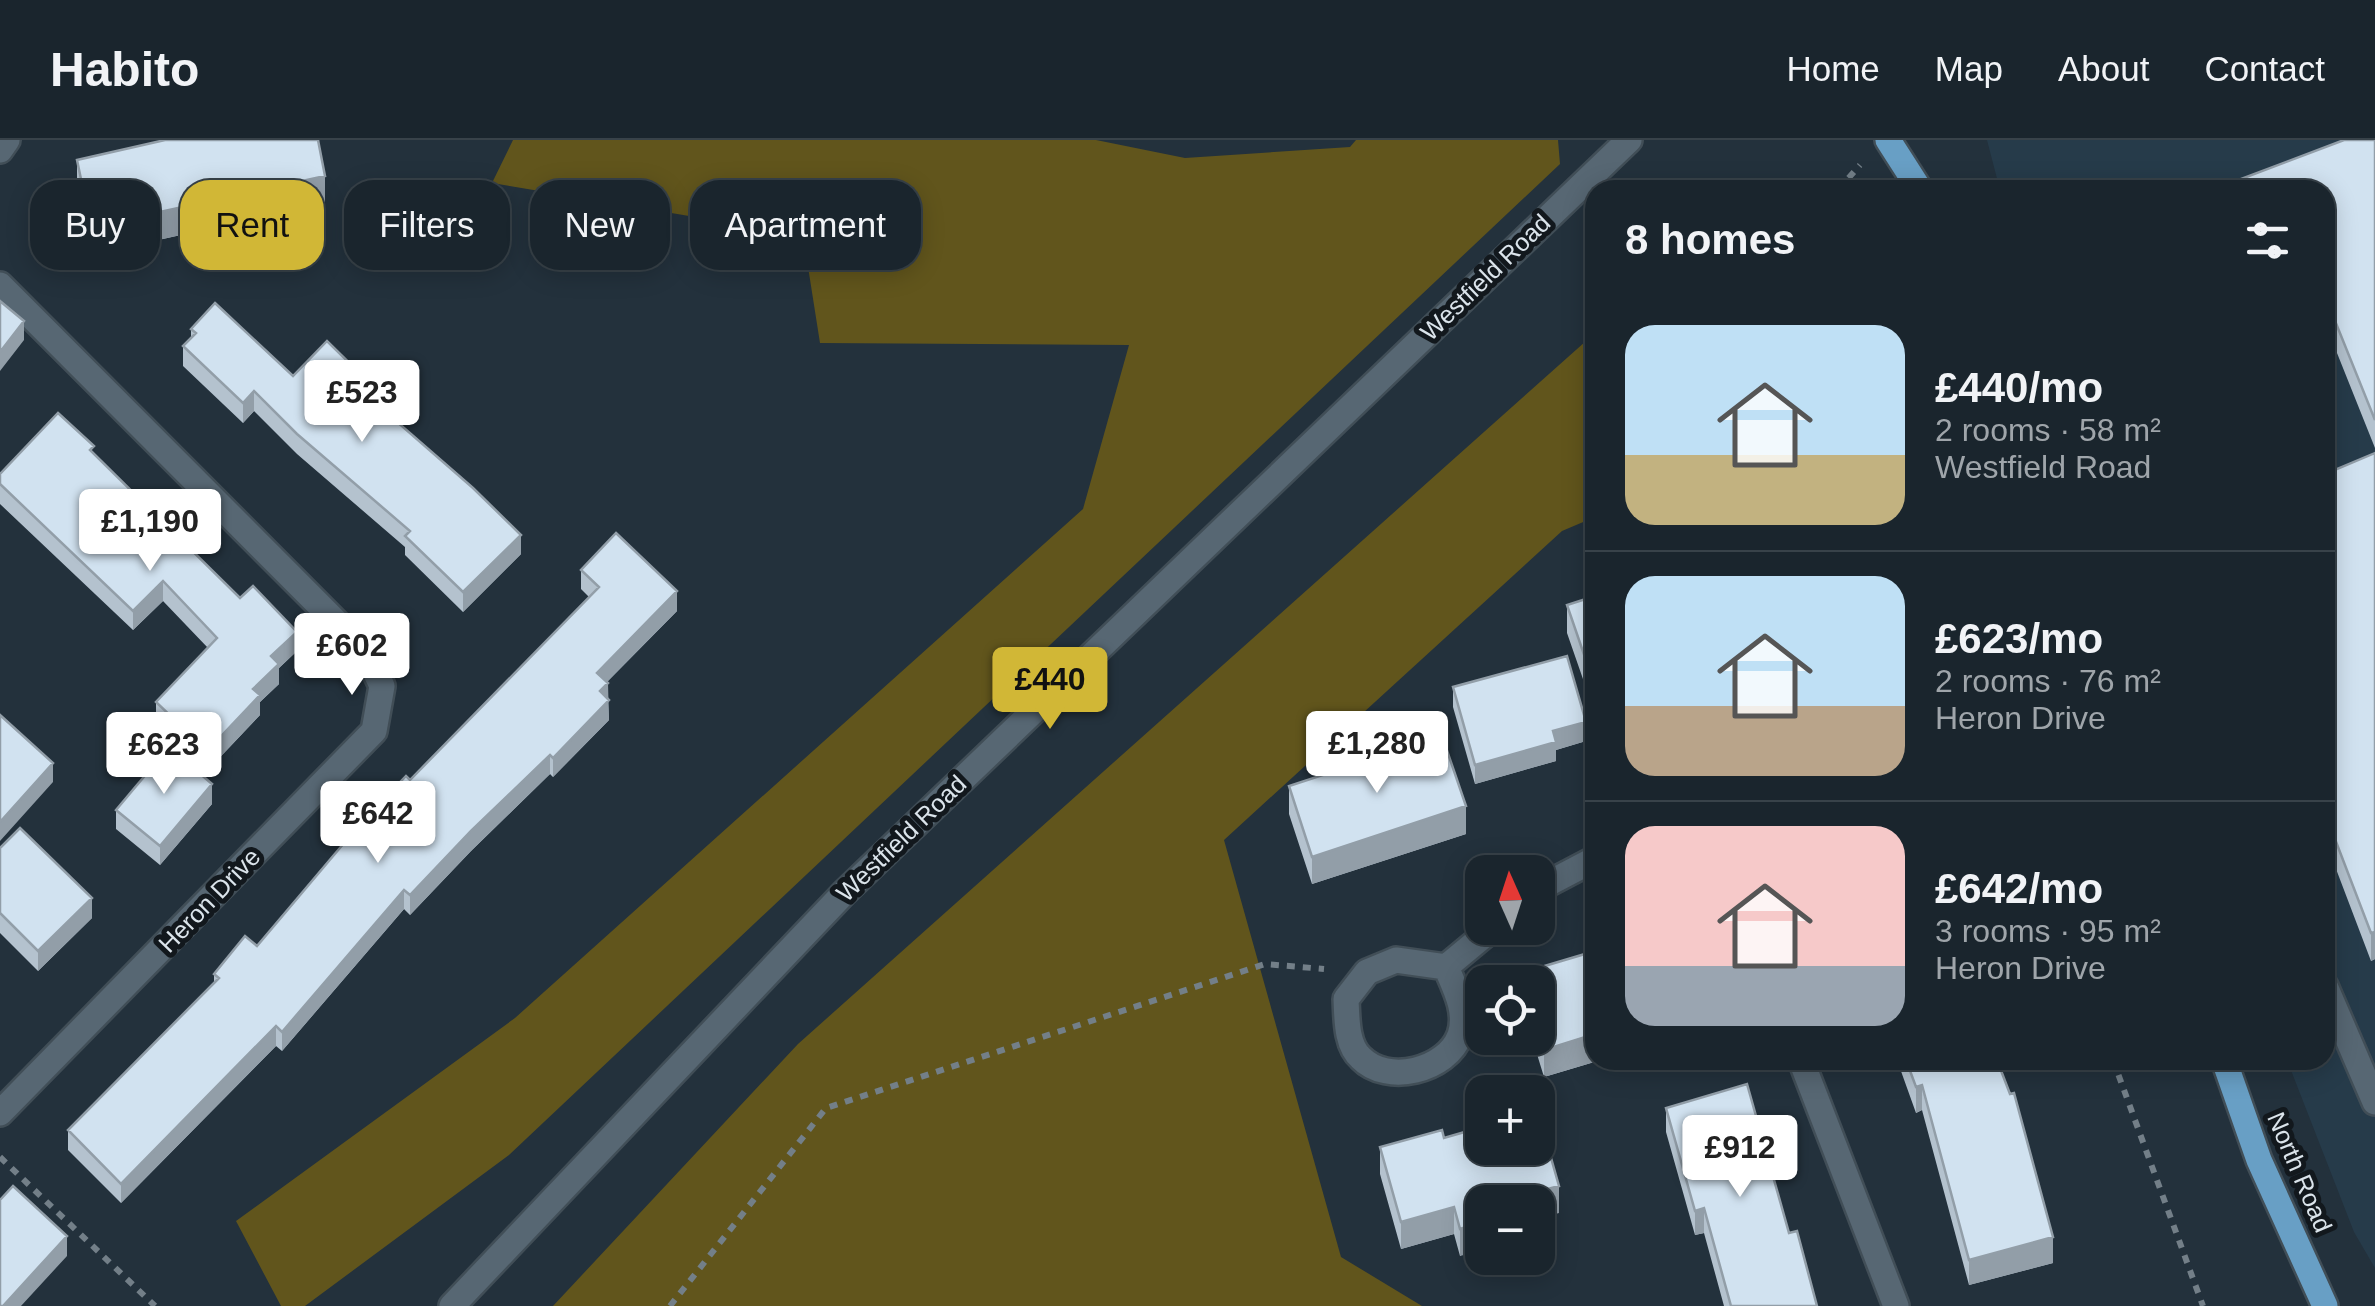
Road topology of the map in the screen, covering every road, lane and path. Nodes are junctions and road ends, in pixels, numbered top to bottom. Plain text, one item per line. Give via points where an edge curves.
1 (6, 140) edge
2 (1629, 140) edge
3 (1888, 140) edge
4 (0, 150) edge
5 (1587, 180) edge
6 (1914, 180) edge
7 (1585, 182) edge
8 (0, 286) edge
9 (1585, 864) edge
10 (1555, 880) edge
11 (1473, 945) edge
12 (1446, 967) junction
13 (1368, 972) junction
14 (2335, 1009) edge
15 (1805, 1070) edge
16 (2118, 1070) edge
17 (2228, 1070) edge
18 (2375, 1102) edge
19 (0, 1113) edge
20 (0, 1156) edge
21 (155, 1306) edge
22 (452, 1306) edge
23 (670, 1306) edge
24 (1896, 1306) edge
25 (2203, 1306) edge
26 (2325, 1306) edge

1 - 4 street
2 - 5 street, Westfield Road
3 - 6 main road
7 - 22 street, Westfield Road via 844,893
8 - 19 street, Heron Drive via 366,652 382,686 374,731
9 - 10 street
11 - 12 street
12 - 13 street via 1396,960
12 - 13 street via 1461,1002 1460,1035 1442,1060 1414,1070 1378,1071 1358,1056 1346,999
13 - 23 path via 1265,964 826,1108
14 - 18 street
15 - 24 street
16 - 25 path
17 - 26 main road, North Road via 2259,1160
20 - 21 path

